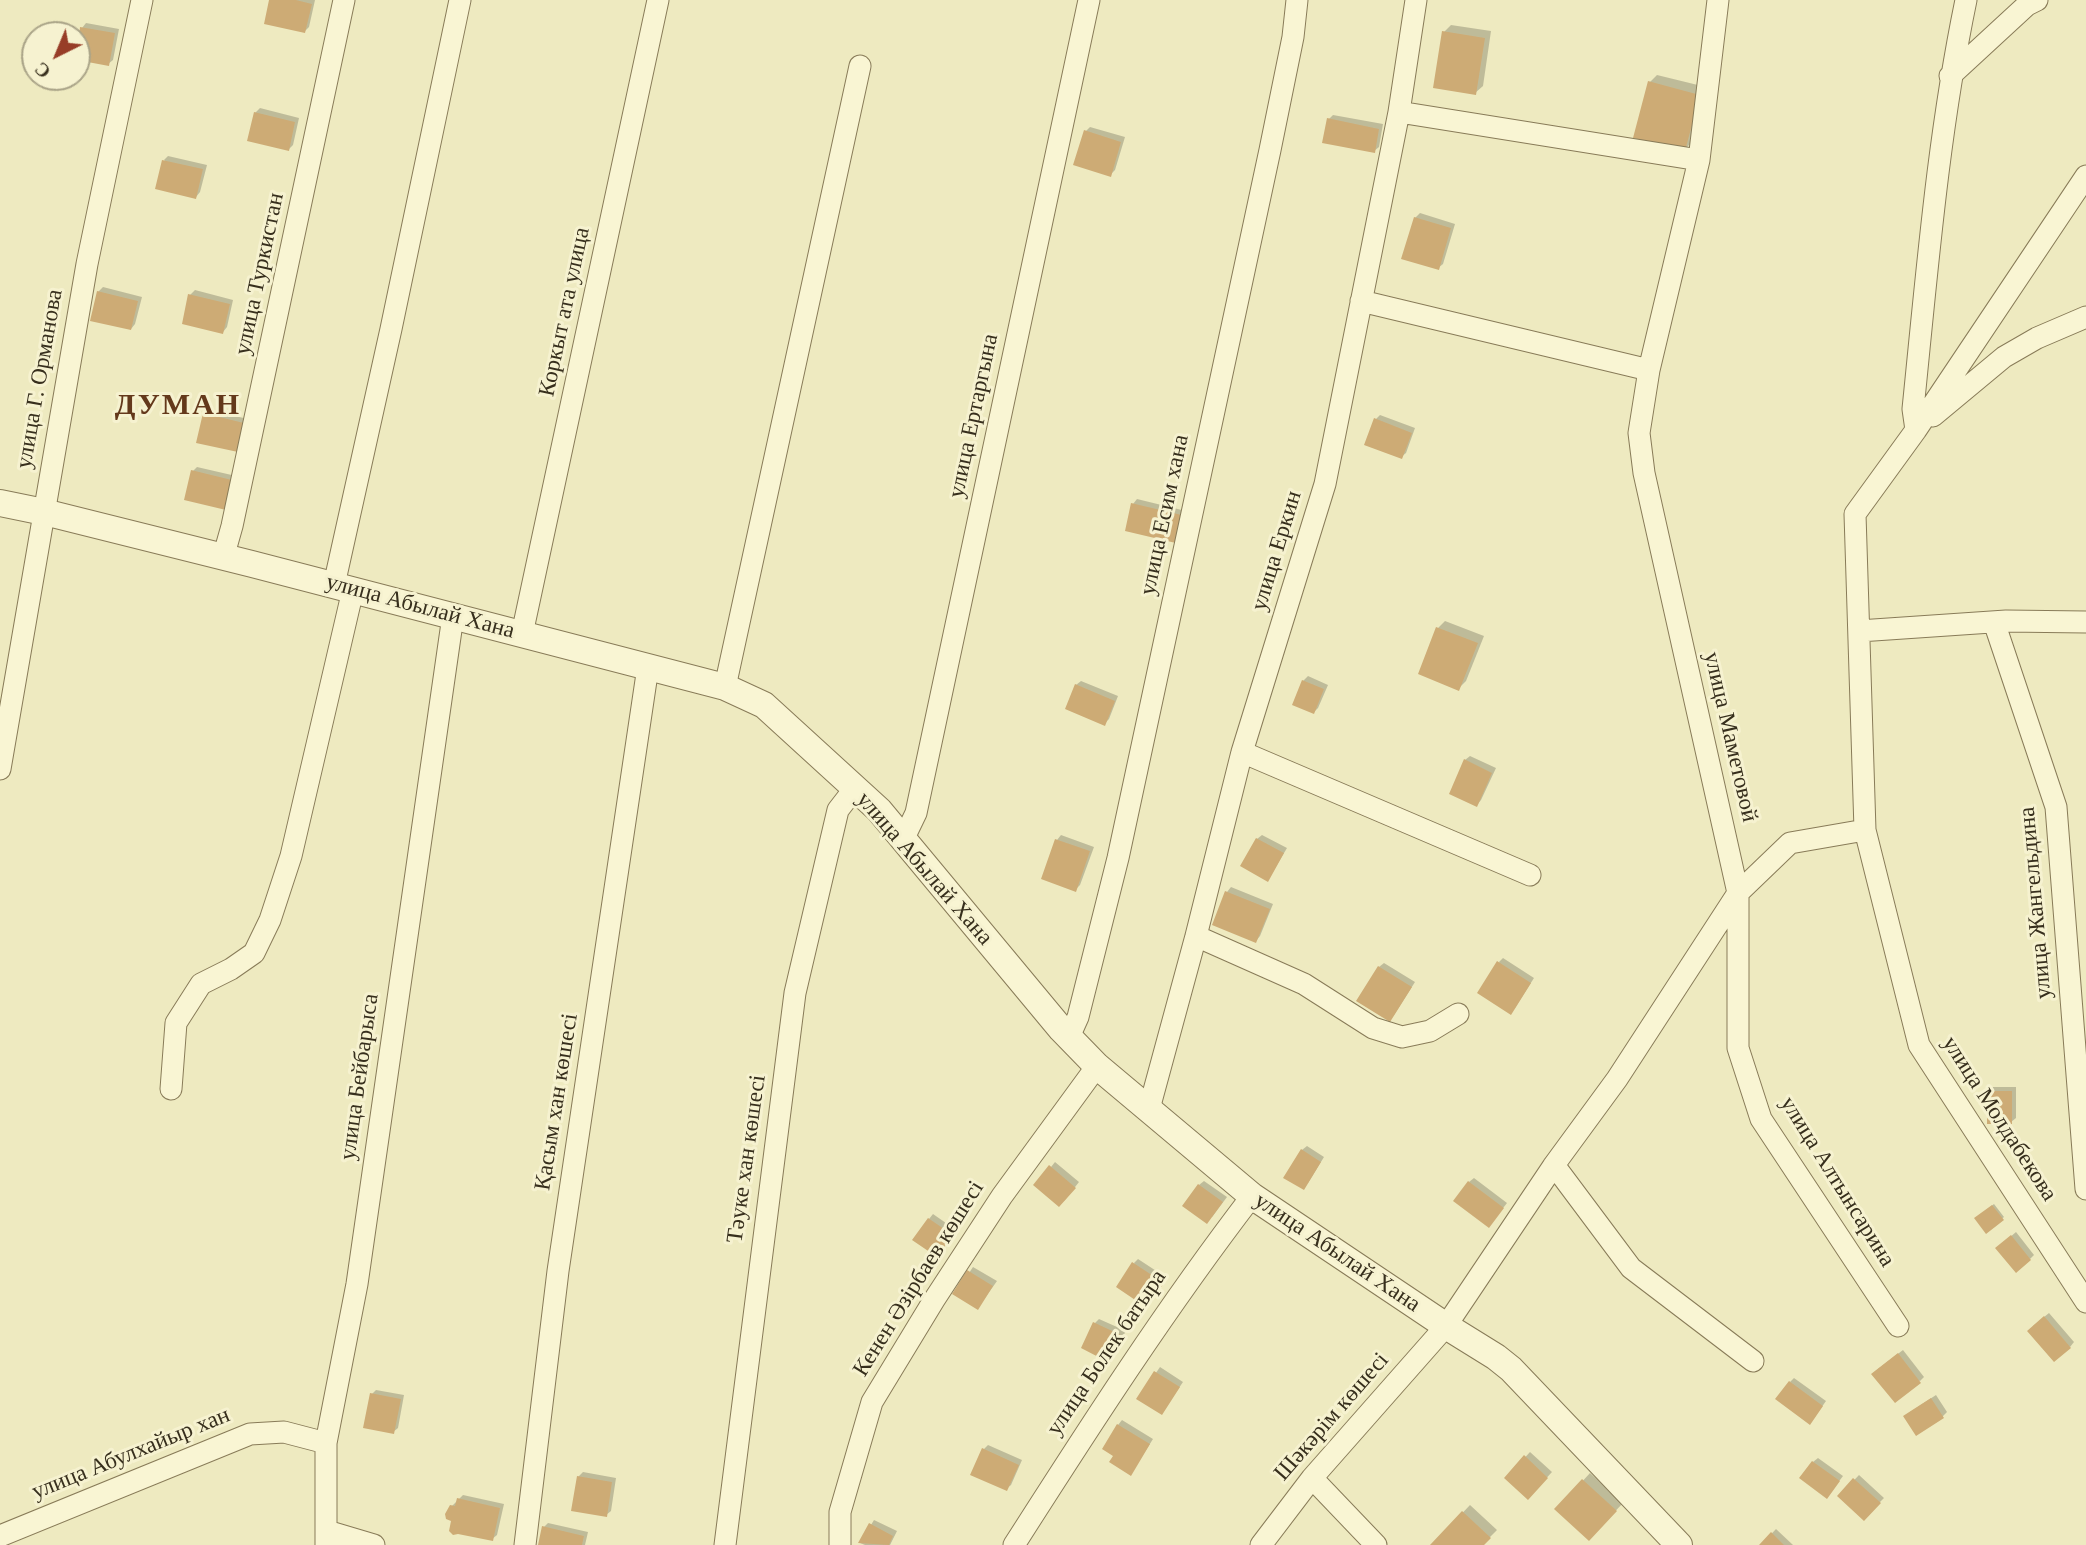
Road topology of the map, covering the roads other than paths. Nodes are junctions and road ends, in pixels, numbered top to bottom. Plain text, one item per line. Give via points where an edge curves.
1 (142, 0) edge
2 (344, 0) edge
3 (460, 0) edge
4 (658, 0) edge
5 (1089, 0) edge
6 (1297, 0) edge
7 (1416, 0) edge
8 (1718, 0) edge
9 (1966, 0) edge
10 (2037, 0) edge
11 (860, 66) dead end
12 (1950, 76) junction
13 (1399, 112) junction
14 (1699, 160) junction
15 (2086, 176) edge
16 (1361, 300) junction
17 (2086, 317) edge
18 (1649, 370) junction
19 (1916, 430) junction
20 (0, 503) edge
21 (44, 512) junction
22 (223, 558) junction
23 (343, 587) junction
24 (453, 616) junction
25 (1994, 622) junction
26 (2086, 622) edge
27 (1859, 631) junction
28 (522, 634) junction
29 (648, 667) junction
30 (725, 687) junction
31 (1242, 752) junction
32 (0, 769) edge
33 (855, 788) junction
34 (1866, 830) junction
35 (904, 840) junction
36 (1530, 874) dead end
37 (1738, 893) junction
38 (1196, 936) junction
39 (1458, 1014) dead end
40 (1069, 1037) junction
41 (1097, 1066) junction
42 (172, 1089) dead end
43 (1149, 1109) junction
44 (1554, 1165) junction
45 (2086, 1189) edge
46 (1252, 1196) junction
47 (2086, 1301) edge
48 (1446, 1326) junction
49 (1898, 1326) dead end
50 (1753, 1362) dead end
51 (326, 1443) junction
52 (1312, 1478) junction
53 (0, 1536) edge
54 (326, 1538) edge
55 (374, 1545) edge
56 (525, 1545) edge
57 (725, 1545) edge
58 (840, 1545) edge
59 (1014, 1545) edge
60 (1261, 1545) edge
61 (1376, 1545) edge
62 (1679, 1545) edge

1 - 21 street, улица Г. Орманова via 87,264
2 - 22 street, улица Туркистан
3 - 23 street
4 - 28 street, Коркыт ата улица
5 - 35 street, улица Ертаргына via 919,800
6 - 40 street, улица Есим хана via 1272,138 1121,844
7 - 13 street, улица Еркин
8 - 14 street, улица Маметовой
9 - 12 street
10 - 12 street
11 - 30 street
12 - 19 street via 1913,409
13 - 14 street
13 - 16 street, улица Еркин
14 - 18 street, улица Маметовой
15 - 19 street
16 - 18 street
16 - 31 street, улица Еркин via 1325,484
17 - 19 street via 2004,357
18 - 37 street, улица Маметовой via 1639,433 1644,473
19 - 27 street, улица Молдабекова via 1855,514
20 - 21 street, улица Абылай Хана
21 - 22 street, улица Абылай Хана
21 - 32 street, улица Г. Орманова
22 - 23 street, улица Абылай Хана
23 - 24 street, улица Абылай Хана
23 - 42 street via 291,856 271,920 254,953 201,984 176,1023
24 - 28 street, улица Абылай Хана
24 - 51 street, улица Бейбарыса via 357,1284
25 - 26 street
25 - 27 street
25 - 45 street, улица Жангельдина via 2056,807
27 - 34 street, улица Молдабекова
28 - 29 street, улица Абылай Хана
29 - 30 street, улица Абылай Хана
29 - 56 street, Қасым хан көшесі via 558,1271
30 - 33 street, улица Абылай Хана via 764,705
31 - 36 street
31 - 38 street, улица Еркин
33 - 35 street, улица Абылай Хана
33 - 57 street, Тәуке хан көшесі via 838,810 795,993
34 - 37 street via 1790,843
34 - 47 street, улица Молдабекова via 1919,1045
35 - 40 street, улица Абылай Хана
37 - 44 street via 1617,1080
37 - 49 street, улица Алтынсарина via 1738,1048 1761,1119
38 - 39 street via 1304,984 1373,1028 1402,1037 1430,1031
38 - 43 street, улица Еркин
40 - 41 street, улица Абылай Хана
41 - 43 street, улица Абылай Хана
41 - 58 street, Кенен Әзірбаев көшесі via 1002,1196 872,1402 840,1512
43 - 46 street, улица Абылай Хана
44 - 48 street
44 - 50 street via 1631,1268
46 - 48 street, улица Абылай Хана
46 - 59 street, улица Болек батыра via 1189,1278
48 - 52 street, Шәкәрім көшесі
48 - 62 street, улица Абылай Хана via 1517,1375
51 - 53 street, улица Абулхайыр хан via 284,1432 250,1434
51 - 54 street, улица Бейбарыса
52 - 60 street, Шәкәрім көшесі
52 - 61 street
54 - 55 street

